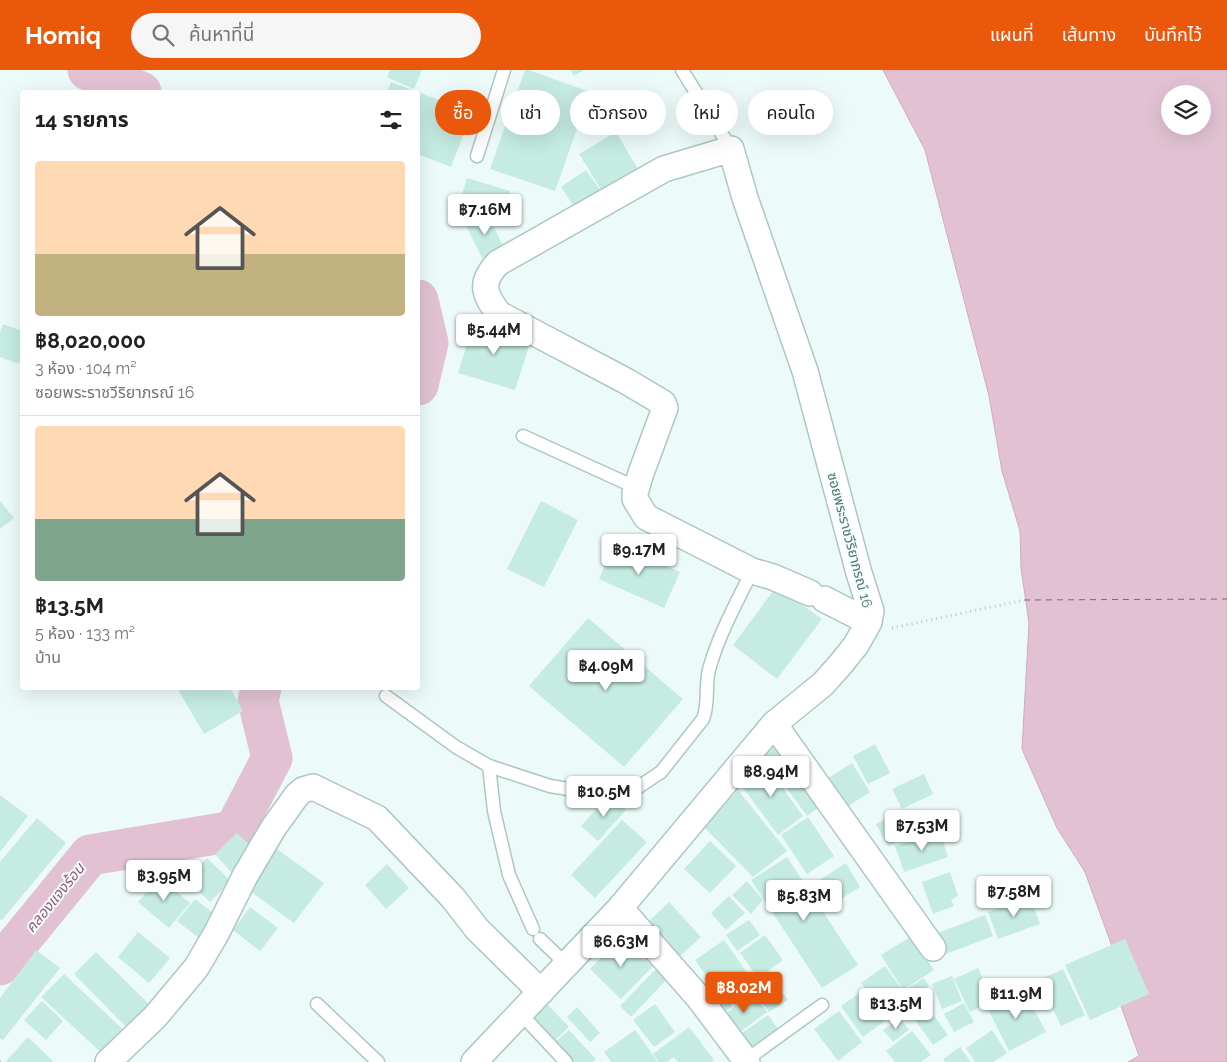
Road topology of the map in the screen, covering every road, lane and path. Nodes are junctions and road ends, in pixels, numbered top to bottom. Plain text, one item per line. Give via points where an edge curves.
1 (504, 70) edge
2 (682, 70) edge
3 (730, 149) junction
4 (477, 156) dead end
5 (523, 436) dead end
6 (637, 488) junction
7 (752, 570) junction
8 (1024, 600) dead end
9 (878, 626) junction
10 (386, 696) dead end
11 (774, 724) junction
12 (489, 766) junction
13 (620, 908) junction
14 (934, 948) dead end
15 (566, 965) junction
16 (541, 992) junction
17 (318, 1004) dead end
18 (822, 1005) dead end
19 (521, 1014) junction
20 (747, 1061) edge
21 (108, 1062) edge
22 (378, 1062) edge
23 (474, 1062) edge
24 (566, 1062) edge

1 - 4 lane
2 - 3 lane
3 - 6 street via 664,169 498,263 489,272 485,283 488,300 498,314 663,403 665,408
3 - 9 street, ซอยพระราชวีริยาภรณ์ 16 via 805,371 856,563
5 - 6 lane
6 - 7 street via 635,499 646,517
7 - 9 street via 817,596
7 - 12 lane via 709,668 707,710 703,719 661,772 634,790 605,795 550,786
8 - 9 path
9 - 11 street, ซอยพระราชวีริยาภรณ์ 16 via 856,645 823,684
10 - 12 lane via 456,747
11 - 13 street, ซอยพระราชวีริยาภรณ์ 16
11 - 14 street
12 - 15 lane via 494,811 509,875 536,934
13 - 15 street, ซอยพระราชวีริยาภรณ์ 16
13 - 20 street via 699,998
15 - 16 street, ซอยพระราชวีริยาภรณ์ 16
16 - 19 street, ซอยพระราชวีริยาภรณ์ 16
16 - 21 street via 477,929 453,898 377,818 309,787 297,795 274,827 196,968 155,1017
17 - 22 lane
18 - 20 lane
19 - 23 street, ซอยพระราชวีริยาภรณ์ 16
19 - 24 lane

